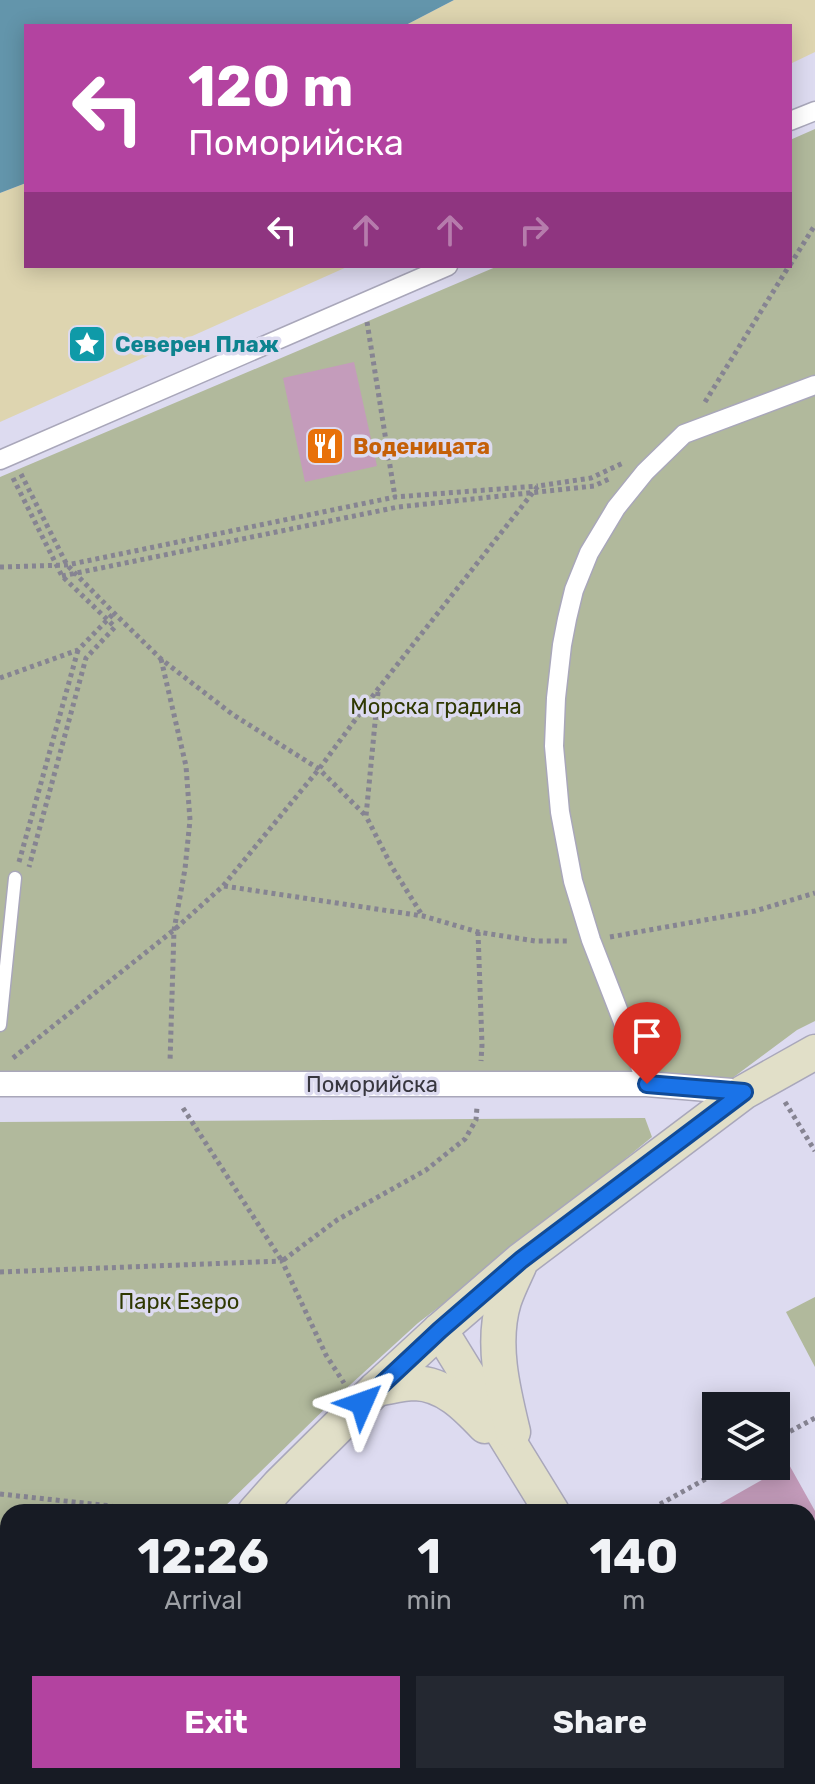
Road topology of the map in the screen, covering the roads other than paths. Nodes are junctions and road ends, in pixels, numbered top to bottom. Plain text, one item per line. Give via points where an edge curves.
1 (815, 111) edge
2 (792, 120) edge
3 (443, 268) edge
4 (815, 385) edge
5 (5, 458) edge
6 (20, 878) road end
7 (0, 1025) edge
8 (815, 1052) edge
9 (0, 1084) edge
10 (647, 1084) junction
11 (757, 1085) junction
12 (521, 1260) junction
13 (440, 1330) junction
14 (363, 1390) junction
15 (522, 1463) junction
16 (262, 1504) edge
17 (547, 1504) edge

1 - 2 street
3 - 5 street
4 - 10 street via 684,434 616,508 574,590 556,698 560,812 591,940
6 - 7 lane
8 - 11 main road
9 - 10 street, Поморийска
10 - 11 street, Поморийска
11 - 12 main road
12 - 13 main road
12 - 15 main road via 498,1332 500,1369
13 - 14 main road
13 - 15 main road
14 - 15 main road via 416,1383 436,1388 459,1399
14 - 16 main road
15 - 17 main road

